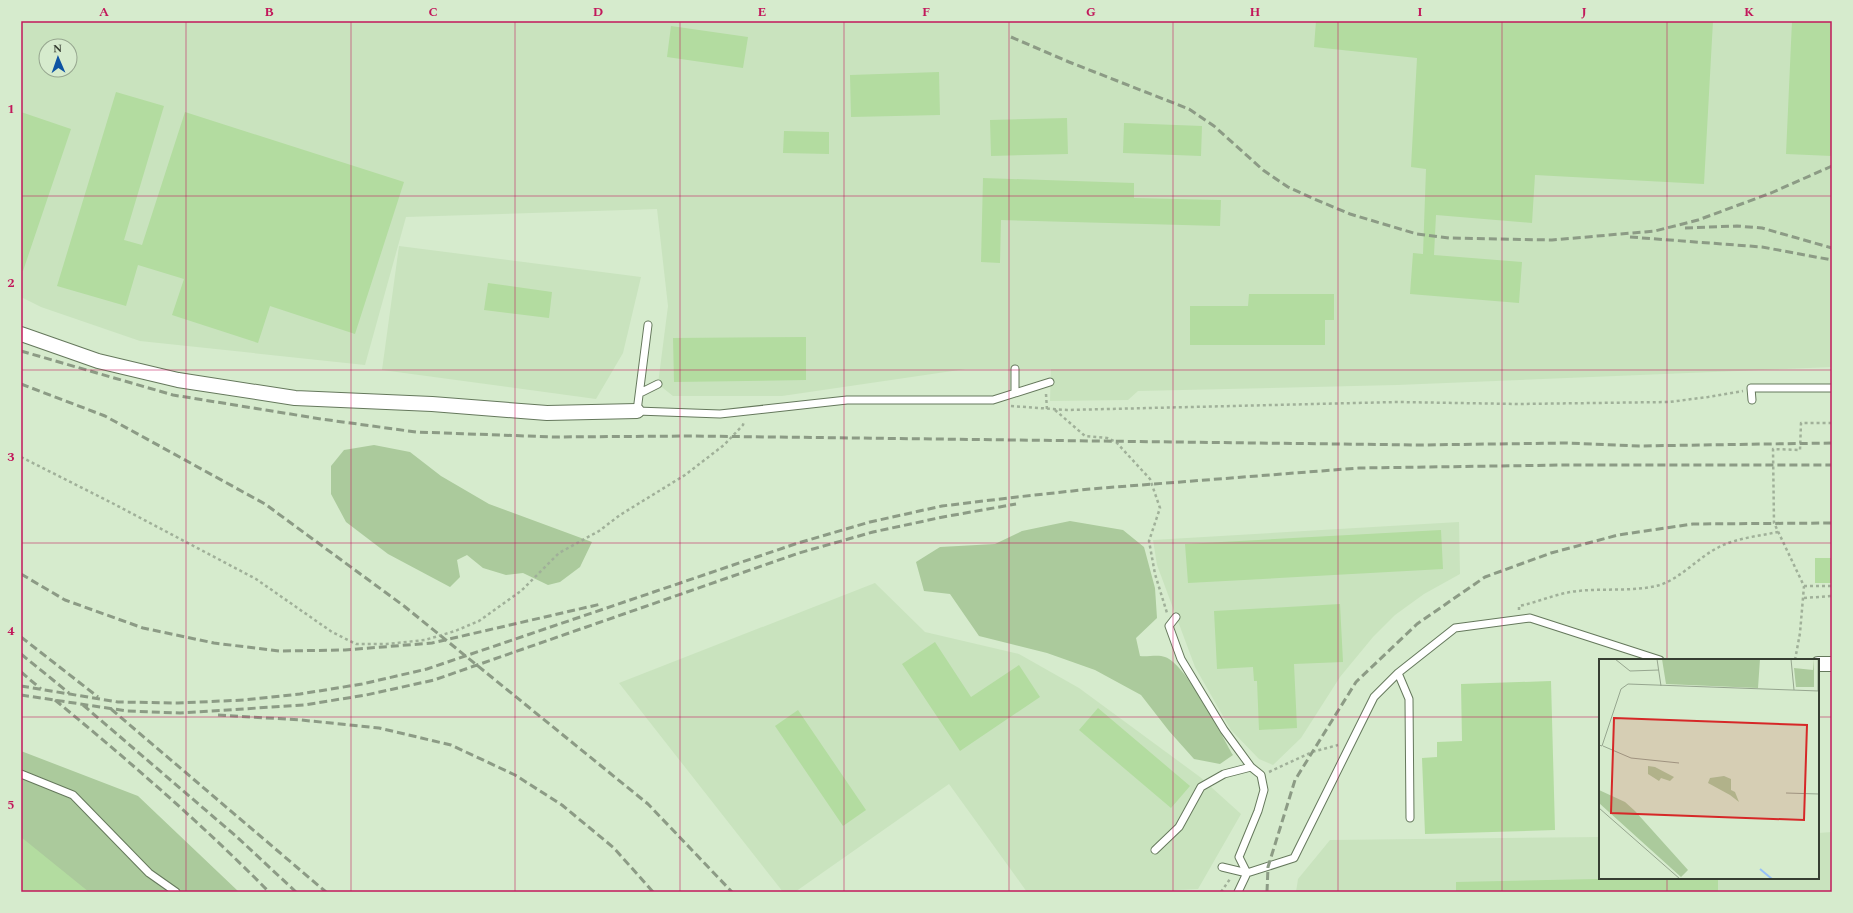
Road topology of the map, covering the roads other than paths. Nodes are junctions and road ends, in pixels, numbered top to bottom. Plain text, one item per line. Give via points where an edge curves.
1 (648, 325) dead end
2 (21, 334) edge
3 (1015, 369) dead end
4 (1048, 383) road end
5 (658, 384) dead end
6 (1832, 388) edge
7 (640, 393) junction
8 (1015, 393) junction
9 (1752, 400) dead end
10 (637, 411) junction
11 (1176, 617) dead end
12 (1657, 659) edge
13 (1819, 664) edge
14 (1832, 664) edge
15 (1398, 673) junction
16 (1251, 767) junction
17 (21, 774) edge
18 (1410, 818) dead end
19 (1155, 850) dead end
20 (1222, 866) dead end
21 (1247, 873) junction
22 (176, 892) edge
23 (1238, 892) edge

1 - 7 lane
2 - 10 street via 98,362 178,380 295,398 432,404 547,413
3 - 8 lane
4 - 8 lane
5 - 7 lane
6 - 9 lane via 1751,388
7 - 10 lane
8 - 10 lane via 993,400 847,400 720,414
11 - 16 lane via 1169,626 1181,659 1224,730
12 - 15 lane via 1530,618 1455,628
13 - 14 street
15 - 18 lane via 1410,699
15 - 21 lane via 1374,697 1294,858
16 - 19 lane via 1224,774 1201,787 1179,827
16 - 21 lane via 1261,776 1264,790 1239,857
17 - 22 lane via 73,795 149,873
20 - 21 lane
21 - 23 lane

